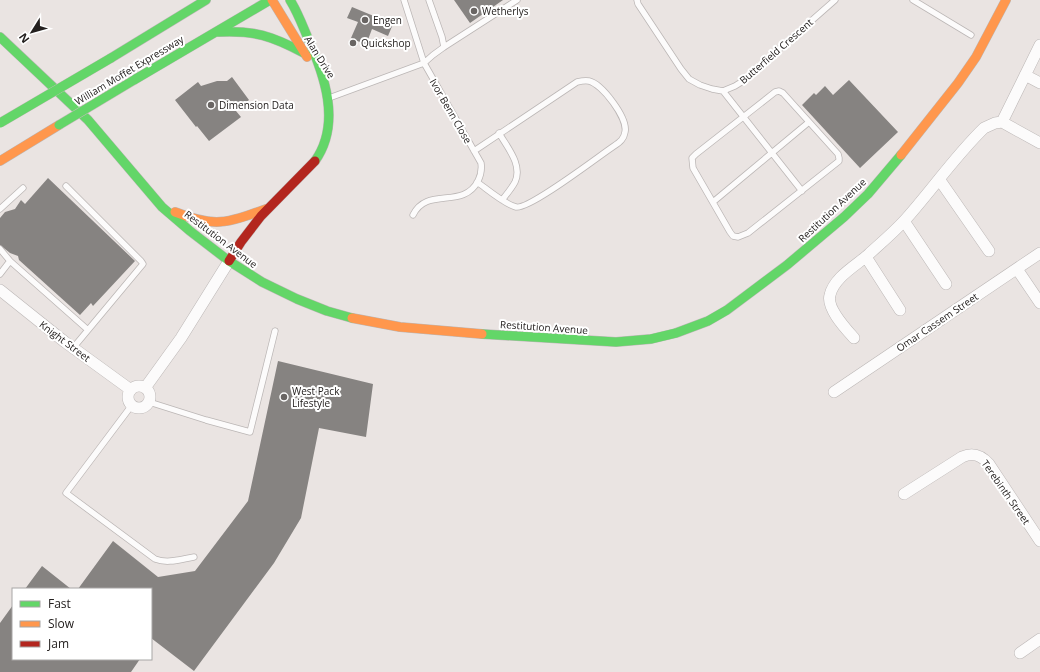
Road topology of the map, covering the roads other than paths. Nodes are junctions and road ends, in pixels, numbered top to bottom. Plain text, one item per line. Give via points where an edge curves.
1 (206, 0) edge
2 (271, 0) edge
3 (290, 0) edge
4 (404, 0) edge
5 (429, 0) edge
6 (517, 0) edge
7 (637, 0) edge
8 (835, 0) edge
9 (913, 0) edge
10 (1006, 0) edge
11 (216, 32) junction
12 (971, 35) dead end
13 (0, 37) edge
14 (1040, 45) edge
15 (444, 47) junction
16 (304, 53) junction
17 (424, 63) junction
18 (1025, 75) junction
19 (1040, 82) edge
20 (325, 88) junction
21 (723, 91) junction
22 (327, 99) junction
23 (744, 117) junction
24 (809, 122) junction
25 (1002, 122) junction
26 (0, 123) edge
27 (499, 133) junction
28 (1040, 143) edge
29 (474, 151) junction
30 (773, 152) junction
31 (0, 161) edge
32 (939, 179) junction
33 (477, 182) junction
34 (66, 186) dead end
35 (23, 188) dead end
36 (802, 191) junction
37 (502, 200) junction
38 (713, 202) junction
39 (162, 207) junction
40 (0, 209) edge
41 (268, 209) junction
42 (413, 215) dead end
43 (904, 221) junction
44 (0, 249) edge
45 (989, 251) dead end
46 (1040, 253) edge
47 (866, 257) junction
48 (10, 261) junction
49 (229, 261) junction
50 (1017, 268) junction
51 (0, 274) edge
52 (946, 284) dead end
53 (0, 290) edge
54 (1040, 303) edge
55 (900, 310) dead end
56 (88, 330) junction
57 (275, 331) dead end
58 (854, 338) dead end
59 (73, 348) junction
60 (145, 388) junction
61 (131, 390) junction
62 (834, 392) dead end
63 (149, 402) junction
64 (132, 405) junction
65 (904, 494) dead end
66 (1040, 541) edge
67 (194, 557) dead end
68 (1040, 639) edge
69 (1020, 653) dead end

1 - 26 street, William Moffet Expressway, bridge
2 - 11 street, William Moffet Expressway
2 - 16 street, Alan Drive
3 - 20 street, Alan Drive via 317,58
4 - 17 lane, Ivor Benn Close
5 - 15 lane
6 - 15 lane
7 - 21 lane via 689,79
8 - 21 lane, Butterfield Crescent via 743,81
9 - 12 lane
10 - 49 street, Restitution Avenue via 976,57 958,83 868,194 787,265 727,310 708,321 676,332 651,339 616,342 393,326 327,311 262,282
11 - 16 street via 258,33
11 - 31 street, William Moffet Expressway, bridge
13 - 39 street, Restitution Avenue via 88,120
14 - 18 street
15 - 17 lane
16 - 20 street, Alan Drive
17 - 22 lane
17 - 29 lane, Ivor Benn Close
18 - 19 street
18 - 25 street
20 - 22 street
21 - 23 lane
22 - 41 street via 329,116 325,143 306,171
23 - 24 lane via 779,91
23 - 30 lane
23 - 38 lane via 692,158 693,168
24 - 30 lane
24 - 36 lane via 840,158
25 - 28 street
25 - 32 street via 984,128
27 - 29 lane
27 - 37 lane via 515,160 517,171 515,182
27 - 37 lane via 577,82 588,80 598,85 615,105 626,131 622,140 537,200 516,207
29 - 33 lane, Ivor Benn Close via 482,168
30 - 36 lane
30 - 38 lane
32 - 43 street
32 - 45 street
33 - 37 lane
33 - 42 lane via 468,193 423,203
34 - 56 lane via 143,264
35 - 40 lane
36 - 38 lane via 748,233 738,237 730,232
39 - 41 street via 205,223 232,221
39 - 49 street, Restitution Avenue
41 - 49 street
43 - 47 street
43 - 52 street
44 - 48 lane
46 - 50 street, Omar Cassem Street
47 - 55 street
47 - 58 street via 843,275 833,286 830,294 829,302 832,308
48 - 51 lane
48 - 56 lane
49 - 60 street via 181,338
50 - 54 street
50 - 62 street, Omar Cassem Street
53 - 59 street, Knight Street
56 - 59 lane
57 - 63 lane via 250,432
59 - 61 street, Knight Street
60 - 61 street via 138,386
60 - 63 street via 150,394
61 - 64 street via 128,396
63 - 64 street via 141,408
64 - 67 lane via 66,493 155,559 171,561
65 - 66 street, Terebinth Street via 962,456 976,454 989,464
68 - 69 street

